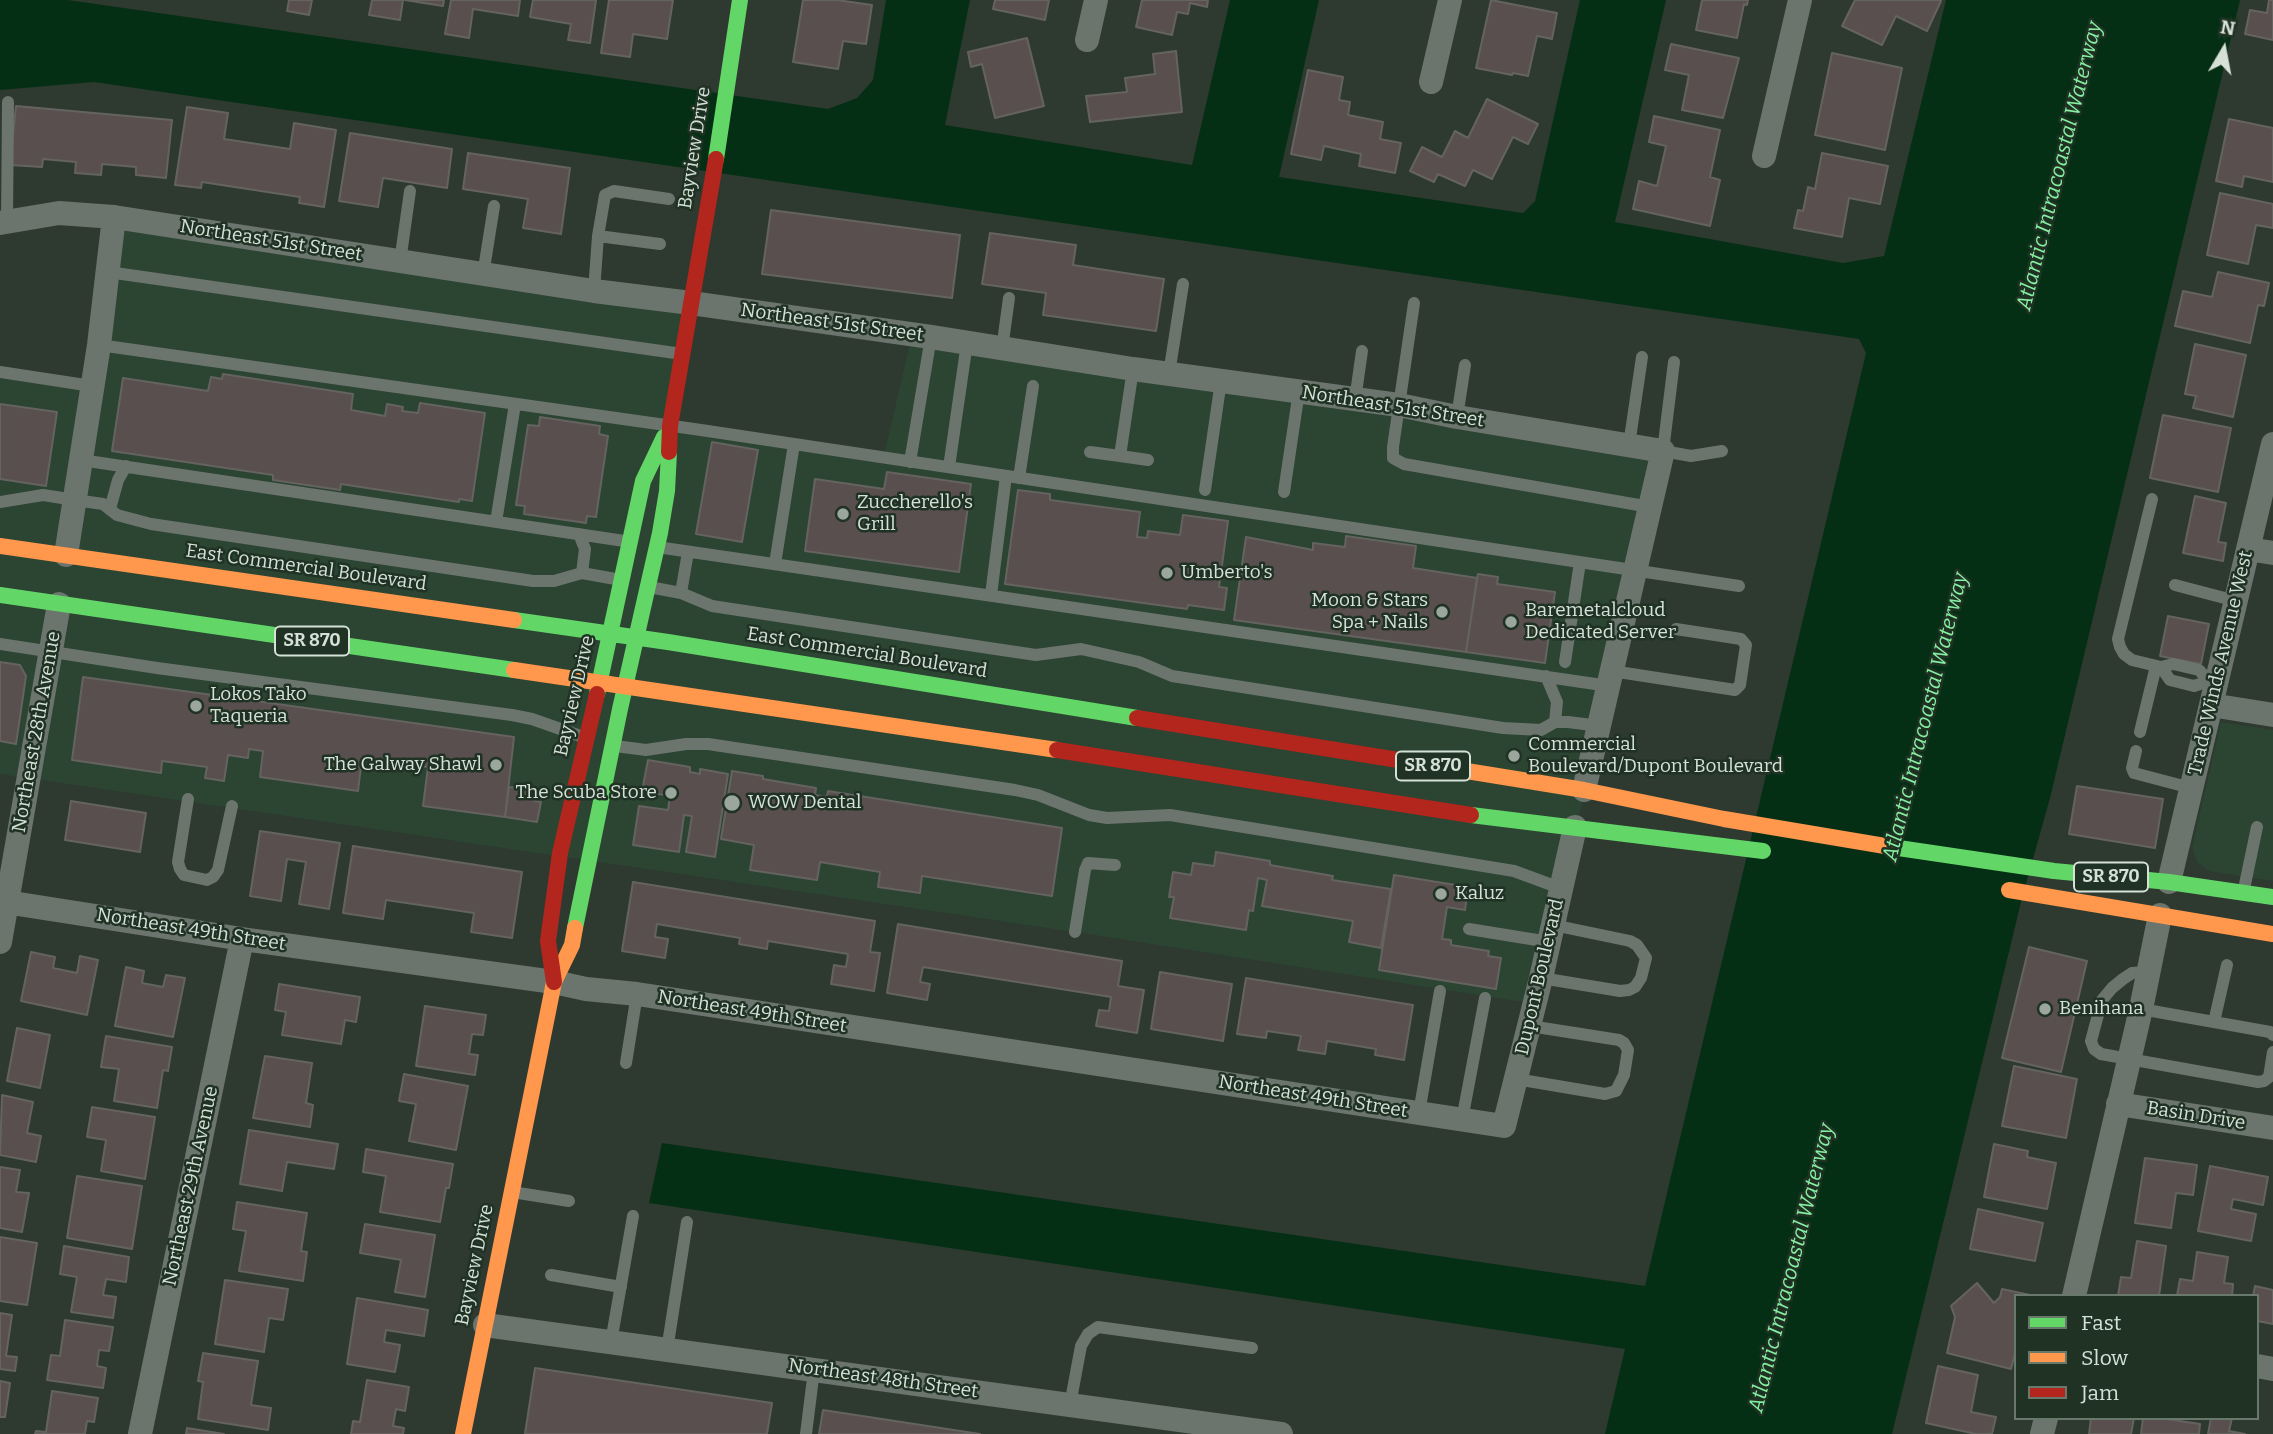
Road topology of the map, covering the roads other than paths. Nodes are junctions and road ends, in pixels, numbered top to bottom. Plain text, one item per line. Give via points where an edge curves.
1 (740, 0) edge
2 (1096, 0) edge
3 (1450, 0) edge
4 (1800, 0) edge
5 (1087, 40) dead end
6 (1431, 82) dead end
7 (8, 102) dead end
8 (1764, 156) dead end
9 (410, 191) dead end
10 (669, 198) dead end
11 (494, 206) dead end
12 (114, 217) junction
13 (3, 222) edge
14 (598, 236) junction
15 (660, 244) dead end
16 (400, 262) junction
17 (108, 272) junction
18 (483, 275) junction
19 (1183, 284) dead end
20 (594, 291) junction
21 (1009, 298) dead end
22 (691, 303) junction
23 (1414, 303) dead end
24 (931, 337) junction
25 (967, 343) junction
26 (99, 345) junction
27 (1002, 349) junction
28 (1362, 351) dead end
29 (682, 354) junction
30 (1642, 357) dead end
31 (1674, 362) dead end
32 (1465, 365) dead end
33 (1133, 369) junction
34 (0, 372) edge
35 (1169, 373) junction
36 (1221, 381) junction
37 (92, 386) junction
38 (1033, 386) dead end
39 (1299, 391) junction
40 (1355, 400) junction
41 (515, 404) junction
42 (1399, 405) junction
43 (1457, 417) junction
44 (670, 426) junction
45 (794, 444) junction
46 (2273, 444) edge
47 (1629, 445) junction
48 (1662, 451) junction
49 (1721, 451) dead end
50 (1090, 452) dead end
51 (1120, 456) junction
52 (81, 460) junction
53 (1148, 460) dead end
54 (910, 462) junction
55 (126, 466) junction
56 (949, 467) junction
57 (1013, 477) junction
58 (1205, 490) dead end
59 (1284, 492) dead end
60 (2152, 499) dead end
61 (75, 500) junction
62 (0, 502) edge
63 (1650, 507) junction
64 (110, 509) junction
65 (496, 522) junction
66 (579, 534) junction
67 (631, 542) junction
68 (0, 545) edge
69 (656, 547) junction
70 (2248, 549) junction
71 (688, 552) junction
72 (2273, 553) edge
73 (62, 561) junction
74 (1580, 562) junction
75 (775, 564) junction
76 (1636, 570) junction
77 (582, 573) junction
78 (623, 580) junction
79 (30, 583) dead end
80 (2175, 585) dead end
81 (1739, 586) dead end
82 (648, 587) junction
83 (681, 593) junction
84 (0, 594) edge
85 (991, 595) junction
86 (2236, 601) junction
87 (59, 604) junction
88 (1676, 629) dead end
89 (611, 633) junction
90 (636, 637) junction
91 (0, 645) edge
92 (50, 652) junction
93 (1565, 662) dead end
94 (2159, 666) junction
95 (1546, 676) junction
96 (1611, 678) junction
97 (599, 684) junction
98 (625, 688) junction
99 (2212, 690) junction
100 (1101, 712) junction
101 (2273, 715) edge
102 (1147, 719) junction
103 (1555, 722) junction
104 (1600, 726) junction
105 (1091, 728) dead end
106 (2140, 732) dead end
107 (586, 738) junction
108 (1077, 738) dead end
109 (1108, 744) junction
110 (613, 746) junction
111 (1040, 748) junction
112 (2136, 751) dead end
113 (2192, 788) junction
114 (188, 799) dead end
115 (232, 806) dead end
116 (1578, 807) junction
117 (1555, 811) dead end
118 (1511, 821) junction
119 (2257, 827) dead end
120 (1784, 854) dead end
121 (1115, 865) dead end
122 (2169, 882) junction
123 (2210, 887) junction
124 (1560, 888) junction
125 (1999, 888) dead end
126 (2243, 892) junction
127 (2273, 897) edge
128 (4, 901) edge
129 (2160, 915) junction
130 (1469, 929) dead end
131 (1075, 932) dead end
132 (1551, 934) junction
133 (2273, 934) edge
134 (242, 939) junction
135 (0, 942) edge
136 (2227, 965) dead end
137 (2148, 972) junction
138 (1542, 978) junction
139 (554, 982) junction
140 (1440, 991) dead end
141 (637, 994) junction
142 (1485, 998) dead end
143 (2141, 1009) junction
144 (2214, 1022) junction
145 (1530, 1026) junction
146 (2273, 1035) edge
147 (2273, 1052) edge
148 (2128, 1059) junction
149 (626, 1063) dead end
150 (1516, 1079) junction
151 (2118, 1104) junction
152 (1419, 1113) junction
153 (1462, 1120) junction
154 (1504, 1126) joint
155 (2273, 1128) edge
156 (512, 1192) junction
157 (569, 1201) dead end
158 (633, 1216) dead end
159 (687, 1222) dead end
160 (551, 1275) dead end
161 (621, 1287) junction
162 (2074, 1294) edge
163 (485, 1325) junction
164 (611, 1342) junction
165 (1252, 1348) dead end
166 (667, 1350) junction
167 (814, 1370) junction
168 (1070, 1405) junction
169 (140, 1434) edge
170 (463, 1434) edge
171 (806, 1434) edge
172 (1281, 1434) edge

1 - 22 main road, Bayview Drive
2 - 5 street
3 - 6 street
4 - 8 street
7 - 13 lane
9 - 16 lane
10 - 14 lane via 609,192 602,202
11 - 18 lane
12 - 13 street, Northeast 51st Street via 58,213
12 - 16 street, Northeast 51st Street
12 - 17 street
14 - 15 lane
14 - 20 lane
16 - 18 street, Northeast 51st Street
17 - 26 street
17 - 29 lane
18 - 20 street, Northeast 51st Street
19 - 35 lane
20 - 22 street, Northeast 51st Street
21 - 27 lane
22 - 24 street, Northeast 51st Street
22 - 29 main road, Bayview Drive
23 - 42 lane
24 - 25 street, Northeast 51st Street
24 - 54 lane
25 - 27 street, Northeast 51st Street
25 - 56 lane
26 - 37 street
26 - 41 lane
27 - 33 street, Northeast 51st Street
28 - 40 lane
29 - 44 main road, Bayview Drive
30 - 47 lane
31 - 48 lane
32 - 43 lane
33 - 35 street, Northeast 51st Street
33 - 51 lane
34 - 37 lane
35 - 36 street, Northeast 51st Street
36 - 39 street, Northeast 51st Street
36 - 58 lane
37 - 52 street
38 - 57 lane
39 - 40 street, Northeast 51st Street
39 - 59 lane
40 - 42 street, Northeast 51st Street
41 - 44 lane
41 - 65 lane
42 - 43 street, Northeast 51st Street
42 - 63 lane via 1392,447 1393,458 1404,464
43 - 47 street, Northeast 51st Street
44 - 45 lane
44 - 67 main road, Bayview Drive via 643,481
44 - 69 main road, Bayview Drive via 667,491
45 - 54 lane
45 - 75 lane
46 - 70 street, Trade Winds Avenue West
47 - 48 street, Northeast 51st Street
48 - 49 lane via 1691,456
48 - 63 street, Dupont Boulevard
50 - 51 lane
51 - 53 lane
52 - 55 lane
52 - 61 street
54 - 56 lane
55 - 64 lane
55 - 65 lane
56 - 57 lane
57 - 74 lane
57 - 85 lane
60 - 94 lane via 2119,639 2124,654 2132,660
61 - 62 lane via 43,495
61 - 64 lane
61 - 73 street
63 - 76 street, Dupont Boulevard
64 - 77 lane via 151,524 533,582
65 - 66 lane
66 - 67 lane
66 - 77 lane via 585,549
67 - 78 main road, Bayview Drive
68 - 73 main road, East Commercial Boulevard / SR 870
69 - 71 lane
69 - 82 main road, Bayview Drive
70 - 72 street
70 - 86 street, Trade Winds Avenue West
71 - 75 lane
71 - 83 lane
73 - 89 main road, East Commercial Boulevard / SR 870
74 - 76 lane
74 - 93 lane
75 - 85 lane
76 - 81 lane
76 - 96 street, Dupont Boulevard
77 - 78 lane
78 - 89 main road, Bayview Drive
79 - 84 main road
80 - 86 lane
82 - 83 lane
82 - 90 main road, Bayview Drive
83 - 103 lane via 712,606 1036,655 1082,649 1139,662 1171,676 1503,728 1541,730
84 - 87 main road, East Commercial Boulevard / SR 870
85 - 95 lane
86 - 99 street, Trade Winds Avenue West
87 - 92 street, Northeast 28th Avenue
87 - 97 main road, East Commercial Boulevard / SR 870
88 - 96 lane via 1741,639 1746,645 1740,685 1735,690
89 - 90 main road, East Commercial Boulevard / SR 870
89 - 97 main road, Bayview Drive
90 - 98 main road, Bayview Drive
90 - 100 main road, East Commercial Boulevard / SR 870
91 - 92 lane
92 - 107 lane via 512,715
92 - 128 street, Northeast 28th Avenue
94 - 99 lane via 2170,680
94 - 106 lane
95 - 96 lane
95 - 103 lane via 1558,702
96 - 104 street, Dupont Boulevard
97 - 98 main road, East Commercial Boulevard / SR 870
97 - 107 main road, Bayview Drive
98 - 110 main road, Bayview Drive
98 - 111 main road, East Commercial Boulevard / SR 870
99 - 101 street
99 - 113 street, Trade Winds Avenue West
100 - 102 main road, East Commercial Boulevard / SR 870
100 - 105 main road
102 - 109 main road
102 - 116 main road, East Commercial Boulevard / SR 870
103 - 104 lane
104 - 116 street, Dupont Boulevard
107 - 139 main road, Bayview Drive via 560,853 548,941
108 - 111 main road
109 - 111 main road, East Commercial Boulevard / SR 870
109 - 118 main road, East Commercial Boulevard / SR 870
110 - 124 lane via 646,750 708,744 1001,788 1038,795 1089,815 1170,815 1514,871
110 - 139 main road, Bayview Drive via 572,945
112 - 113 lane via 2134,773
113 - 122 street, Trade Winds Avenue West
114 - 115 lane via 178,862 184,875 207,880 218,870
116 - 118 main road, East Commercial Boulevard / SR 870
116 - 120 main road, East Commercial Boulevard / SR 870 via 1721,845
116 - 122 main road, East Commercial Boulevard / SR 870 via 1724,819 1958,858
116 - 124 street, Dupont Boulevard
117 - 118 main road
119 - 126 lane
121 - 131 lane via 1088,863
122 - 123 main road, SR 870
123 - 126 main road, SR 870
123 - 129 main road via 2176,900
124 - 132 street, Dupont Boulevard
125 - 129 main road, SR 870
126 - 127 main road, SR 870
128 - 134 street, Northeast 49th Street
128 - 135 street, Northeast 28th Avenue
129 - 133 main road, SR 870
129 - 137 street
130 - 132 lane
132 - 138 street, Dupont Boulevard
132 - 138 lane via 1630,941 1646,958 1641,978 1629,990
134 - 139 street, Northeast 49th Street
134 - 169 street, Northeast 29th Avenue
136 - 144 lane
137 - 143 street
137 - 148 lane via 2132,973 2102,1000 2091,1041 2101,1054
138 - 145 street, Dupont Boulevard
139 - 141 street, Northeast 49th Street
139 - 156 main road, Bayview Drive
140 - 152 lane
141 - 149 lane
141 - 152 street, Northeast 49th Street
142 - 153 lane
143 - 144 lane
143 - 148 street
144 - 146 lane
145 - 150 street, Dupont Boulevard
145 - 150 lane via 1625,1043 1629,1050 1624,1074 1616,1091 1605,1094
147 - 148 lane via 2269,1077 2258,1082
148 - 151 street
150 - 154 street, Dupont Boulevard
151 - 155 street, Basin Drive
151 - 162 street
152 - 153 street, Northeast 49th Street
153 - 154 street, Northeast 49th Street
156 - 157 lane
156 - 163 main road, Bayview Drive
158 - 161 lane
159 - 166 lane
160 - 161 lane
161 - 164 lane
163 - 164 street, Northeast 48th Street
163 - 170 main road, Bayview Drive
164 - 166 street, Northeast 48th Street
165 - 168 lane via 1098,1326 1081,1346
166 - 167 street, Northeast 48th Street
167 - 168 street, Northeast 48th Street
167 - 171 lane
168 - 172 street, Northeast 48th Street

